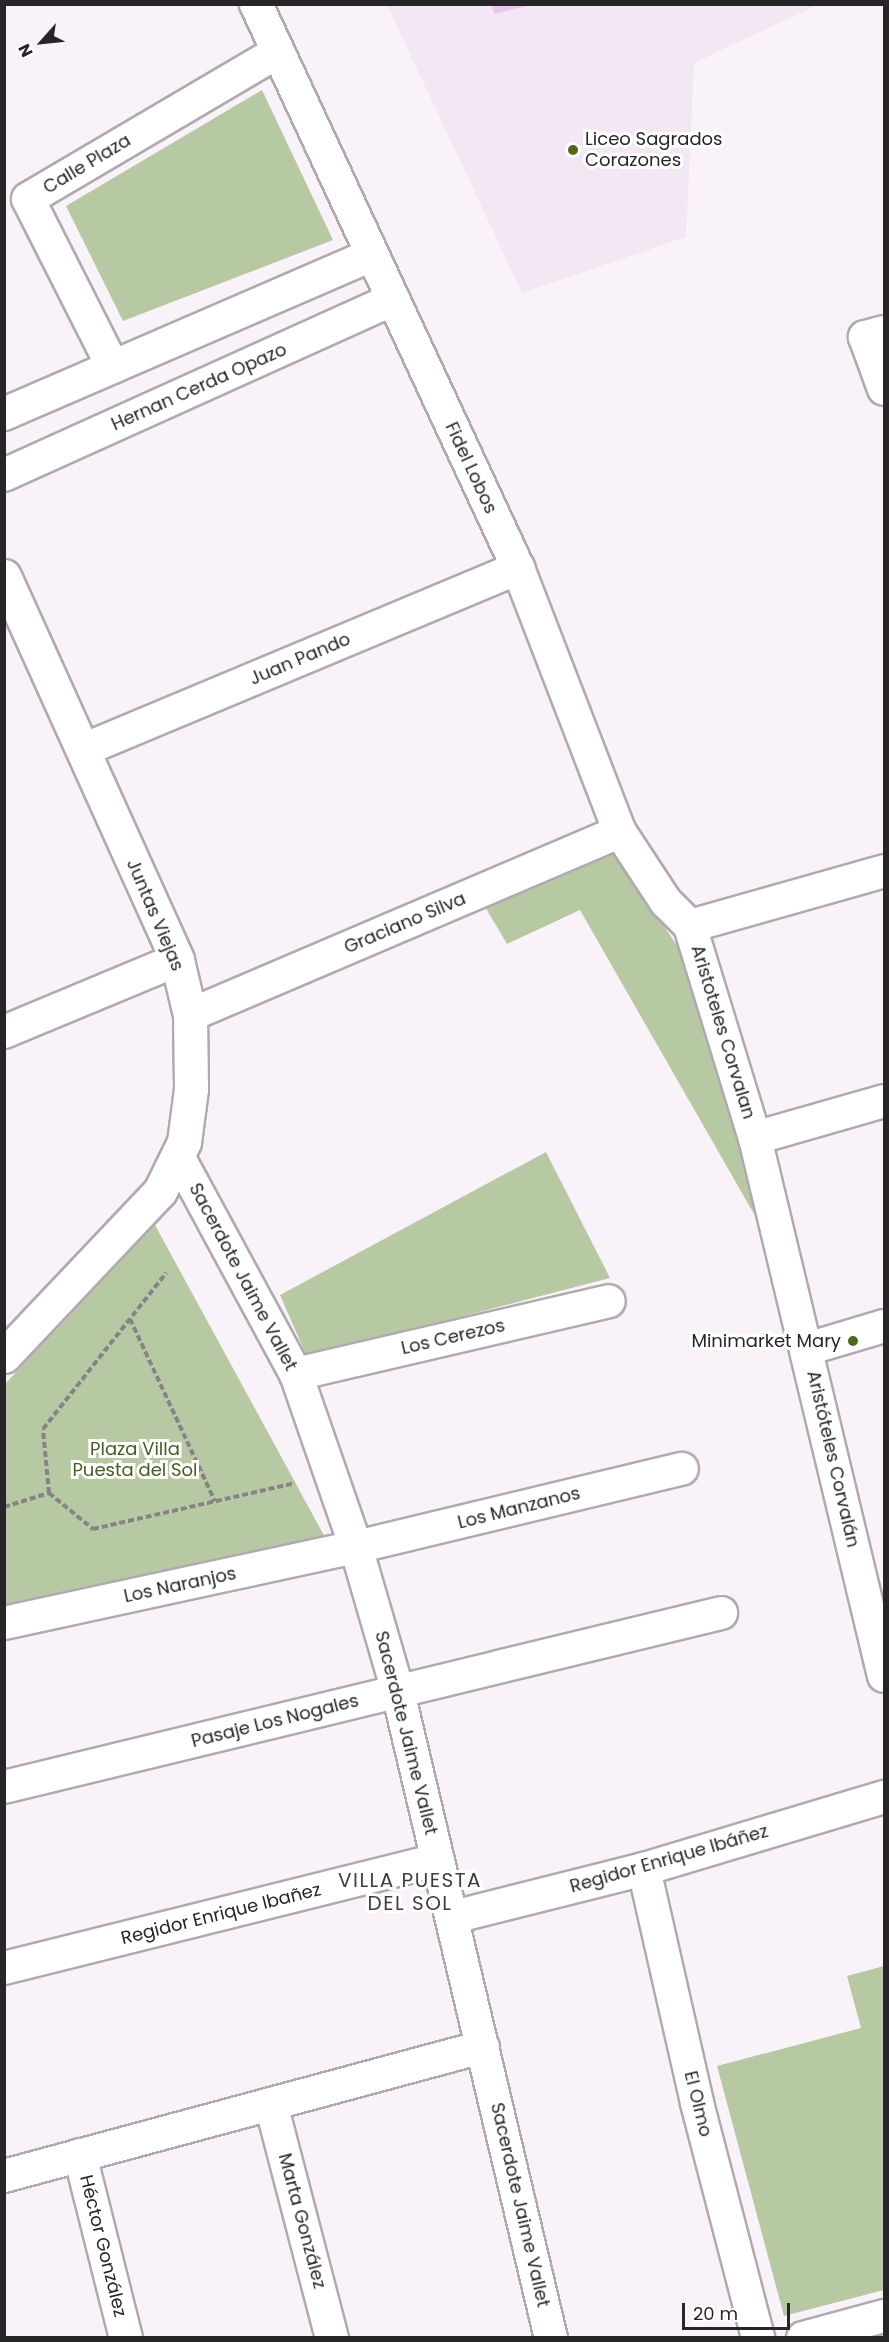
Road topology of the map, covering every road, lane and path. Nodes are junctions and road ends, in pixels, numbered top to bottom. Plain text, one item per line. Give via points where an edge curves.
1 (256, 4) edge
2 (278, 52) junction
3 (372, 255) junction
4 (393, 299) junction
5 (875, 334) edge
6 (112, 367) junction
7 (885, 389) edge
8 (4, 414) edge
9 (4, 475) edge
10 (518, 568) junction
11 (4, 576) edge
12 (83, 750) junction
13 (620, 832) junction
14 (885, 871) edge
15 (690, 926) junction
16 (177, 960) junction
17 (190, 1015) junction
18 (4, 1032) edge
19 (885, 1101) edge
20 (755, 1138) junction
21 (179, 1158) junction
22 (166, 1273) dead end
23 (609, 1301) dead end
24 (130, 1319) junction
25 (885, 1326) edge
26 (807, 1349) junction
27 (4, 1356) edge
28 (296, 1374) junction
29 (681, 1469) dead end
30 (295, 1482) dead end
31 (49, 1493) junction
32 (215, 1501) junction
33 (4, 1507) edge
34 (356, 1547) junction
35 (721, 1613) dead end
36 (4, 1623) edge
37 (885, 1676) edge
38 (398, 1692) junction
39 (4, 1787) edge
40 (885, 1797) edge
41 (438, 1860) junction
42 (644, 1869) junction
43 (453, 1917) junction
44 (4, 1968) edge
45 (483, 2048) junction
46 (271, 2104) junction
47 (80, 2155) junction
48 (4, 2176) edge
49 (885, 2316) edge
50 (126, 2337) edge
51 (332, 2337) edge
52 (551, 2337) edge
53 (758, 2337) edge
54 (803, 2337) edge

1 - 2 street, Fidel Lobos
2 - 3 street, Fidel Lobos
2 - 6 street, Calle Plaza via 28,199
3 - 4 street, Fidel Lobos
3 - 6 street
4 - 9 street, Hernan Cerda Opazo
4 - 10 street, Fidel Lobos
5 - 7 street
6 - 8 street
10 - 12 street, Juan Pando
10 - 13 street, Fidel Lobos
11 - 12 street, Juntas Viejas
12 - 16 street, Juntas Viejas
13 - 15 street, Fidel Lobos via 666,902
13 - 17 street, Graciano Silva
14 - 15 street
15 - 20 street, Aristoteles Corvalan
16 - 17 street, Juntas Viejas
16 - 18 street
17 - 21 street, Juntas Viejas via 191,1089
19 - 20 street
20 - 26 street, Aristóteles Corvalán
21 - 27 street, Juntas Viejas via 160,1191
21 - 28 street, Sacerdote Jaime Vallet
22 - 24 path
23 - 28 street, Los Cerezos
24 - 31 path via 43,1429
24 - 32 path
25 - 26 street
26 - 37 street, Aristóteles Corvalán
28 - 34 street, Sacerdote Jaime Vallet
29 - 34 street, Los Manzanos
30 - 32 path
31 - 32 path via 93,1529
31 - 33 path
34 - 36 street, Los Naranjos
34 - 38 street, Sacerdote Jaime Vallet
35 - 38 street, Pasaje Los Nogales
38 - 39 street, Pasaje Los Nogales
38 - 41 street, Sacerdote Jaime Vallet
40 - 42 street, Regidor Enrique Ibáñez
41 - 43 street, Sacerdote Jaime Vallet
41 - 44 street, Regidor Enrique Ibañez
42 - 43 street, Regidor Enrique Ibáñez
42 - 53 street, El Olmo
43 - 45 street, Sacerdote Jaime Vallet
45 - 46 street
45 - 52 street, Sacerdote Jaime Vallet
46 - 47 street
46 - 51 street, Marta González
47 - 48 street
47 - 50 street, Héctor González
49 - 54 street

